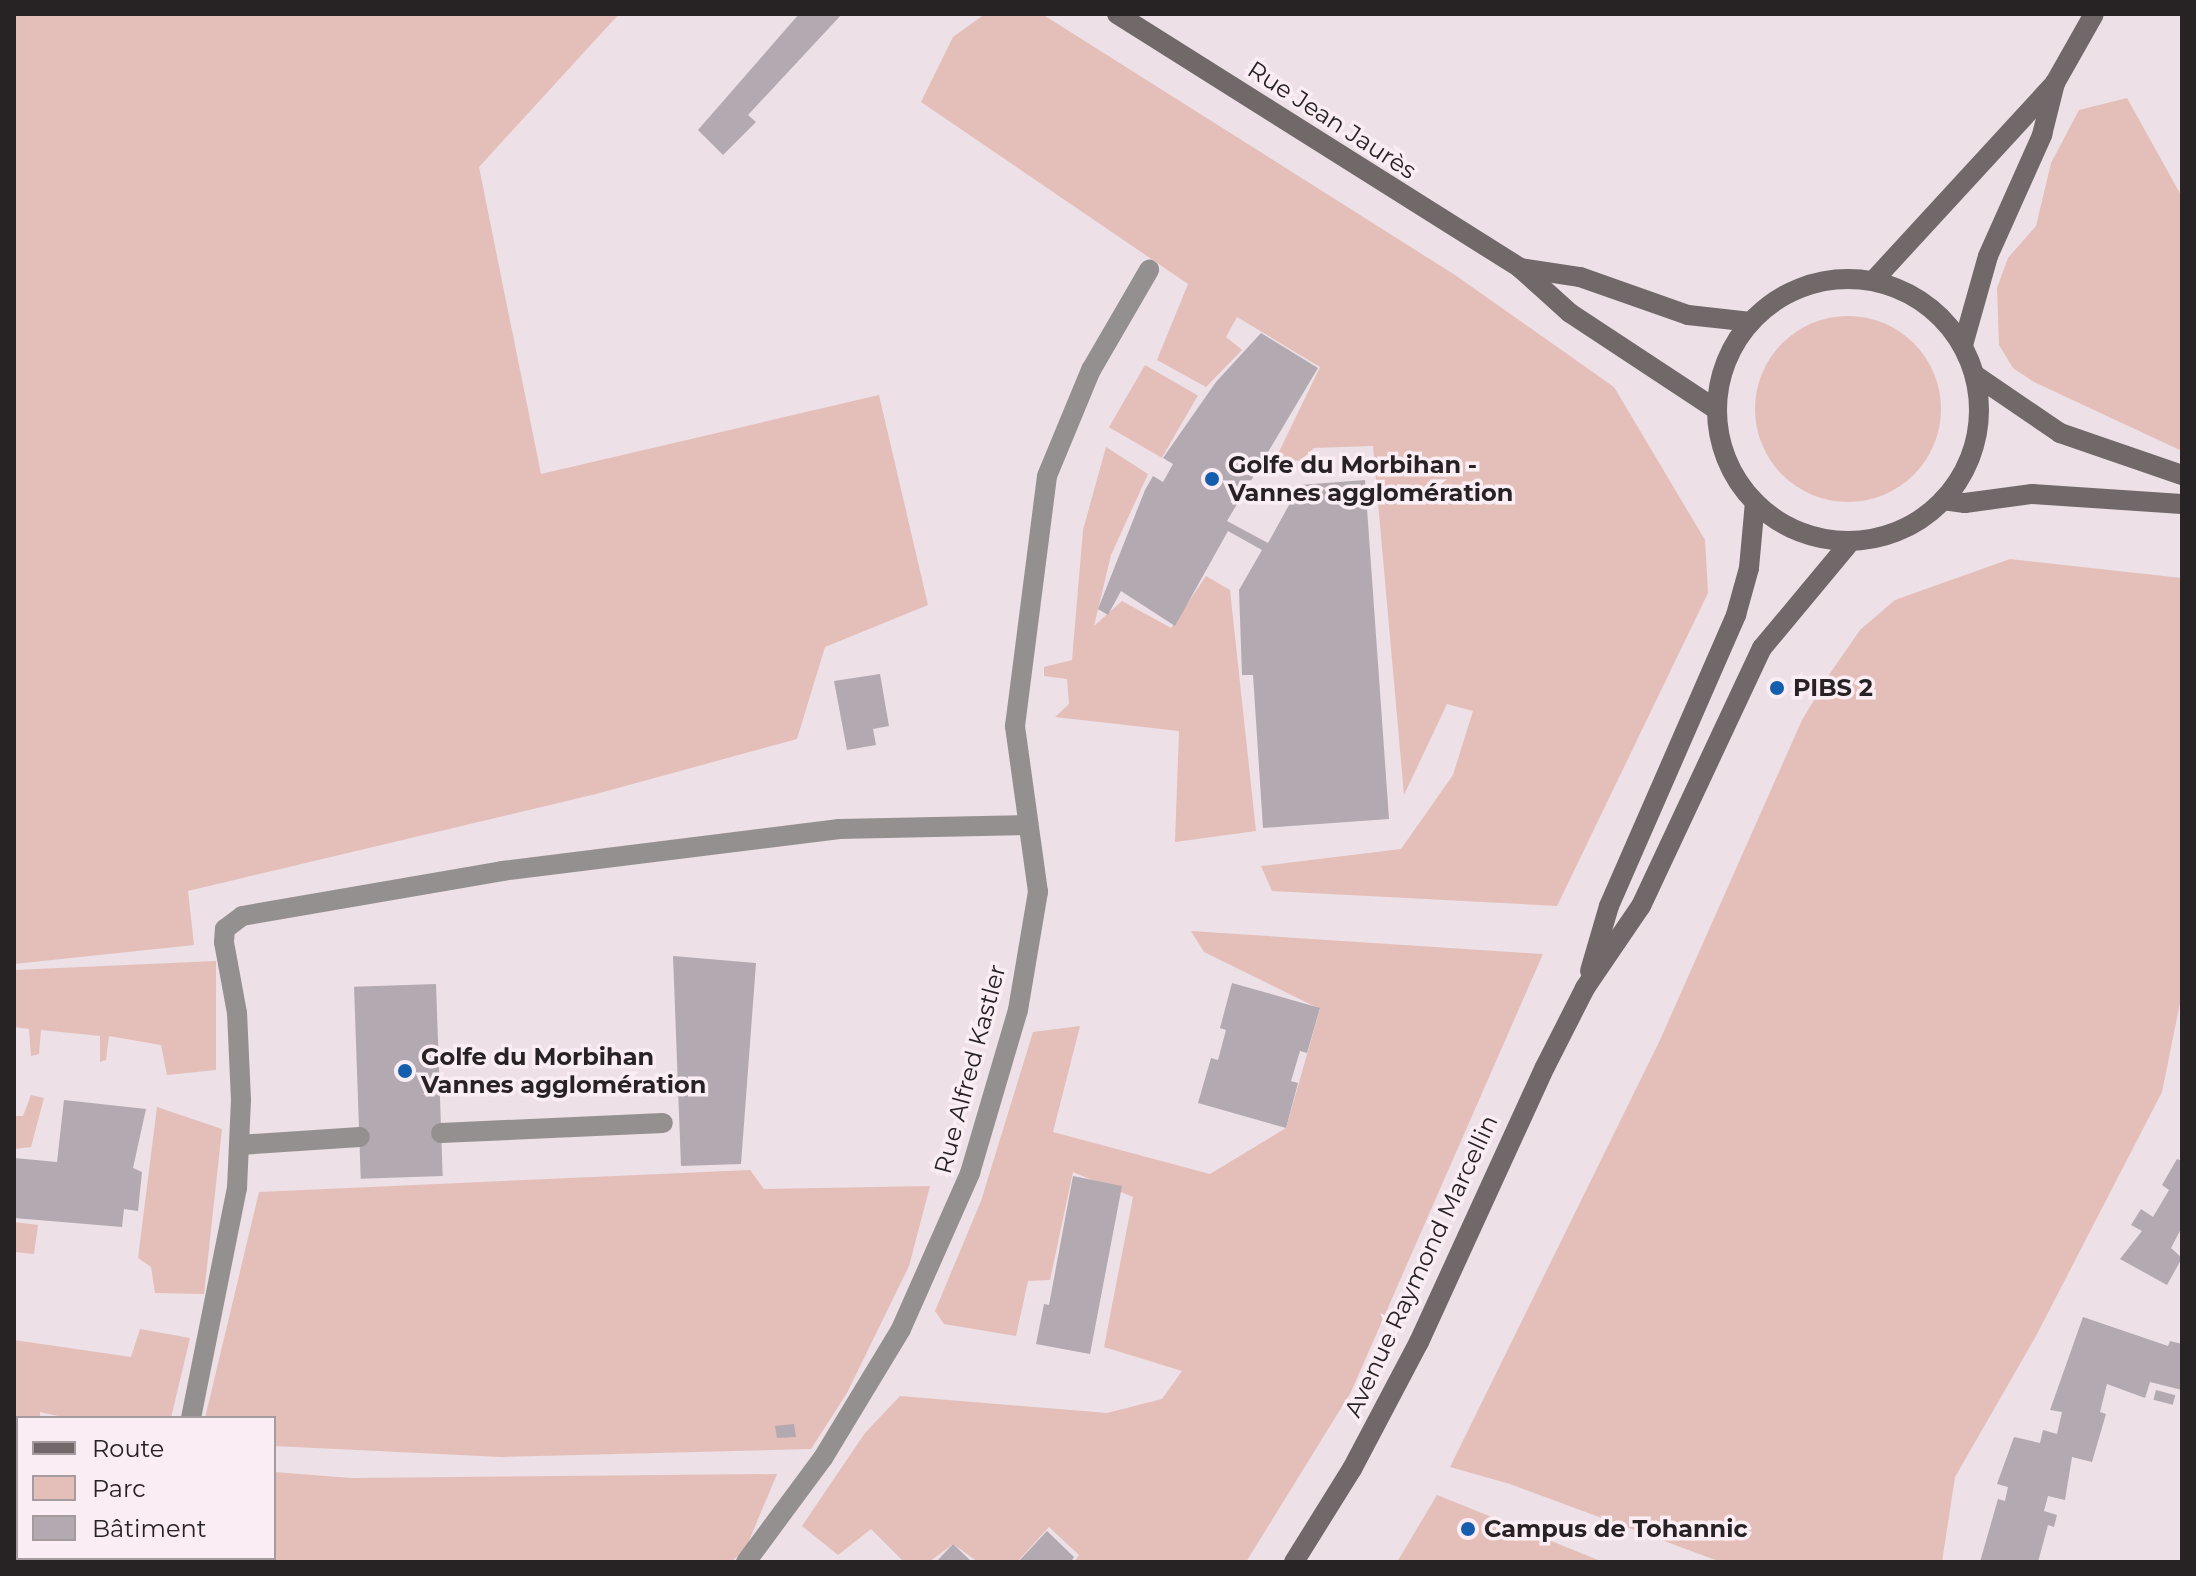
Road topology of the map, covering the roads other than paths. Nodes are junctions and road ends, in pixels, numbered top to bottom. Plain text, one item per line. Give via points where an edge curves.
1 (1117, 14) edge
2 (2094, 14) edge
3 (2055, 83) junction
4 (1520, 268) junction
5 (1149, 270) dead end
6 (1873, 281) junction
7 (1751, 322) junction
8 (1963, 345) junction
9 (1975, 375) junction
10 (1717, 410) junction
11 (2182, 475) edge
12 (1943, 500) junction
13 (1755, 502) junction
14 (2182, 504) edge
15 (1851, 541) junction
16 (1028, 825) junction
17 (1585, 988) junction
18 (663, 1123) dead end
19 (441, 1133) dead end
20 (360, 1137) dead end
21 (239, 1145) junction
22 (191, 1416) edge
23 (746, 1562) edge
24 (1294, 1562) edge

1 - 4 main road, Rue Jean Jaurès
2 - 3 main road
3 - 6 main road
3 - 8 main road via 2042,135 1988,256
4 - 7 main road, Rue Jean Jaurès via 1580,277 1688,315
4 - 10 main road, Rue Jean Jaurès via 1570,313
5 - 16 street, Rue Alfred Kastler via 1091,370 1047,476 1015,726
6 - 7 main road via 1828,280 1786,294
6 - 8 main road via 1925,303
7 - 10 main road via 1733,347
8 - 9 main road
9 - 11 main road via 2060,433
9 - 12 main road via 1975,442 1963,473
10 - 13 main road via 1721,444 1734,475
12 - 14 main road via 1965,503 2032,494
12 - 15 main road via 1901,530
13 - 15 main road via 1783,524 1816,537
13 - 17 main road, Avenue Raymond Marcellin via 1749,568 1736,615 1609,906
15 - 17 main road, Avenue Raymond Marcellin via 1762,648 1641,906
16 - 21 street via 839,829 502,871 242,916 225,929 224,942 237,1013
16 - 23 street, Rue Alfred Kastler via 1038,892 1018,1010 950,1228 901,1329 845,1426
17 - 24 main road, Avenue Raymond Marcellin via 1419,1342 1352,1469
18 - 19 street
20 - 21 street
21 - 22 street via 227,1253

